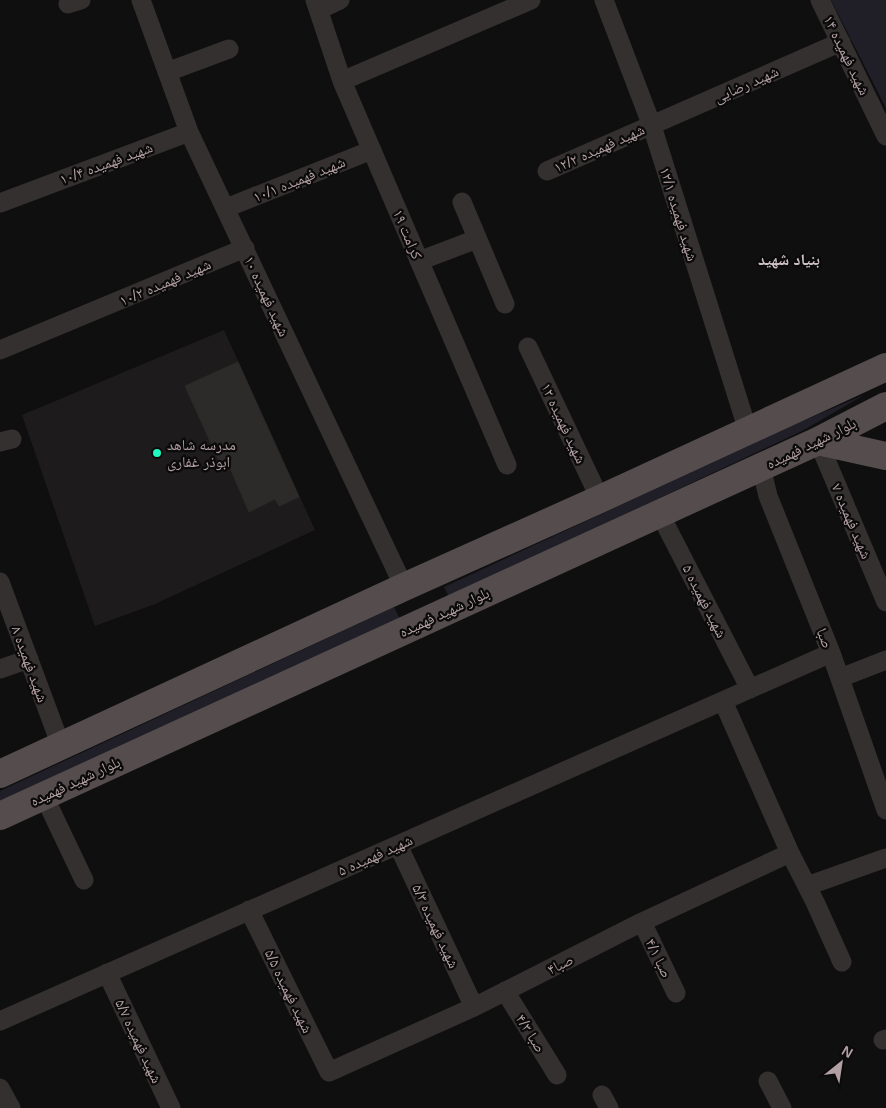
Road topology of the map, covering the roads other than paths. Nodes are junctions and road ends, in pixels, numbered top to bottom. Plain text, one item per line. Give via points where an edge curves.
1 (141, 0) edge
2 (340, 0) edge
3 (531, 0) edge
4 (604, 0) edge
5 (820, 0) edge
6 (317, 5) edge
7 (841, 42) junction
8 (229, 49) dead end
9 (167, 72) junction
10 (342, 81) junction
11 (652, 126) junction
12 (189, 132) junction
13 (886, 136) edge
14 (372, 150) junction
15 (547, 171) dead end
16 (462, 202) dead end
17 (0, 203) edge
18 (226, 208) junction
19 (477, 239) junction
20 (245, 248) junction
21 (419, 261) junction
22 (504, 304) dead end
23 (528, 347) dead end
24 (0, 350) edge
25 (886, 352) edge
26 (886, 367) edge
27 (843, 387) junction
28 (886, 406) edge
29 (748, 431) junction
30 (818, 441) junction
31 (886, 456) edge
32 (507, 465) dead end
33 (761, 467) junction
34 (600, 499) junction
35 (660, 514) junction
36 (0, 582) edge
37 (404, 587) junction
38 (886, 602) edge
39 (831, 653) junction
40 (29, 659) junction
41 (886, 660) edge
42 (0, 669) edge
43 (840, 678) junction
44 (750, 689) junction
45 (723, 701) junction
46 (61, 746) junction
47 (0, 774) edge
48 (44, 796) junction
49 (886, 810) edge
50 (0, 816) edge
51 (398, 845) junction
52 (790, 854) junction
53 (886, 858) edge
54 (84, 880) dead end
55 (807, 886) junction
56 (249, 910) junction
57 (642, 922) junction
58 (842, 962) dead end
59 (108, 973) junction
60 (505, 991) junction
61 (676, 993) dead end
62 (474, 1007) junction
63 (0, 1021) edge
64 (329, 1072) joint
65 (557, 1075) dead end
66 (768, 1081) dead end
67 (0, 1088) edge
68 (11, 1108) edge
69 (170, 1108) edge
70 (782, 1108) edge

1 - 9 street, شهید فهمیده ۱۰
2 - 6 street
3 - 10 street
4 - 11 street, شهید فهمیده ۱۲/۱
5 - 7 street, شهید فهمیده ۱۴
6 - 10 street, کرامت ۱۹
7 - 11 street, شهید رضایی
7 - 13 street, شهید فهمیده ۱۴
8 - 9 street
9 - 12 street, شهید فهمیده ۱۰
10 - 14 street, کرامت ۱۹
11 - 15 street, شهید فهمیده ۱۲/۲
11 - 29 street, شهید فهمیده ۱۲/۱
12 - 17 street, شهید فهمیده ۱۰/۴
12 - 18 street, شهید فهمیده ۱۰
14 - 18 street, شهید فهمیده ۱۰/۱
14 - 21 street, کرامت ۱۹
16 - 19 street
18 - 20 street, شهید فهمیده ۱۰
19 - 21 street
19 - 22 street
20 - 24 street, شهید فهمیده ۱۰/۲
20 - 37 street, شهید فهمیده ۱۰
21 - 32 street, کرامت ۱۹
23 - 34 street, شهید فهمیده ۱۲
25 - 27 main road via 856,368
26 - 27 main road
27 - 29 main road
28 - 30 main road, بلوار شهید فهمیده
29 - 34 main road
30 - 31 main road
30 - 33 main road, بلوار شهید فهمیده
30 - 38 street, شهید فهمیده ۷
33 - 35 main road, بلوار شهید فهمیده
33 - 39 street, صبا via 768,496
34 - 37 main road
35 - 44 street, شهید فهمیده ۵
35 - 48 main road, بلوار شهید فهمیده
36 - 40 street, شهید فهمیده ۸
37 - 46 main road
39 - 43 street, صبا
39 - 44 street, شهید فهمیده ۵
40 - 42 street
40 - 46 street, شهید فهمیده ۸
41 - 43 street
43 - 49 street, صبا
44 - 45 street, شهید فهمیده ۵
45 - 51 street, شهید فهمیده ۵
45 - 52 street
46 - 47 main road
48 - 50 main road, بلوار شهید فهمیده
48 - 54 street
51 - 56 street, شهید فهمیده ۵
51 - 62 street, شهید فهمیده ۵/۳
52 - 55 street
52 - 57 street, صبا۴
53 - 55 street
55 - 58 street
56 - 59 street, شهید فهمیده ۵
56 - 64 street, شهید فهمیده ۵/۵
57 - 60 street, صبا۴
57 - 61 street, صبا ۴/۱
59 - 63 street, شهید فهمیده ۵
59 - 69 street, شهید فهمیده ۵/۷
60 - 62 street, صبا۴
60 - 65 street, صبا ۴/۳
62 - 64 street, صبا۴
66 - 70 street
67 - 68 street

